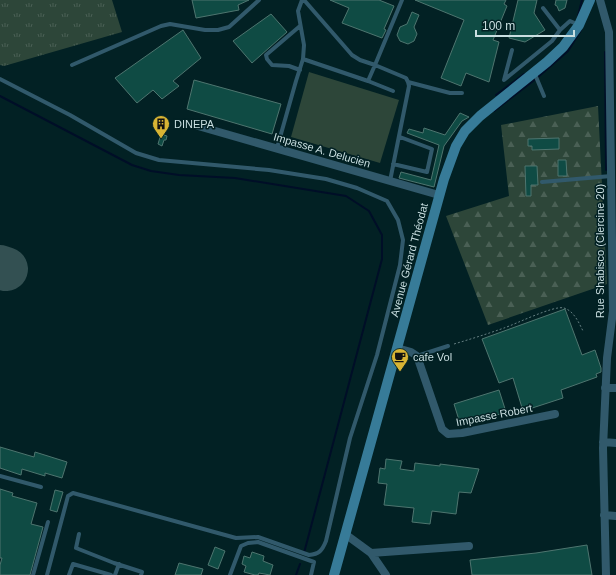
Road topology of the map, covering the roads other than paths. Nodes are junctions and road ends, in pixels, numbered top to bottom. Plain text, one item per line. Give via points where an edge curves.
1 (259, 0) edge
2 (303, 0) edge
3 (402, 0) edge
4 (590, 0) edge
5 (600, 0) edge
6 (543, 8) dead end
7 (579, 25) junction
8 (300, 26) junction
9 (560, 30) junction
10 (512, 50) dead end
11 (304, 59) junction
12 (72, 65) dead end
13 (375, 65) junction
14 (300, 70) junction
15 (534, 72) junction
16 (0, 79) edge
17 (368, 82) junction
18 (408, 82) junction
19 (393, 91) dead end
20 (462, 93) dead end
21 (544, 96) dead end
22 (198, 126) dead end
23 (400, 137) junction
24 (277, 149) junction
25 (393, 164) junction
26 (611, 176) junction
27 (390, 181) junction
28 (542, 182) dead end
29 (439, 195) junction
30 (614, 265) edge
31 (614, 317) edge
32 (448, 346) road end
33 (397, 348) junction
34 (417, 356) junction
35 (605, 388) junction
36 (616, 388) edge
37 (555, 414) dead end
38 (603, 442) junction
39 (616, 443) edge
40 (0, 476) edge
41 (41, 487) dead end
42 (604, 515) junction
43 (616, 516) edge
44 (48, 522) dead end
45 (79, 534) dead end
46 (345, 534) junction
47 (469, 546) dead end
48 (371, 553) junction
49 (119, 564) junction
50 (33, 575) edge
51 (47, 575) edge
52 (70, 575) edge
53 (111, 575) edge
54 (115, 575) edge
55 (141, 575) edge
56 (230, 575) edge
57 (311, 575) edge
58 (334, 575) edge
59 (386, 575) edge
60 (606, 575) edge

1 - 12 lane via 229,27 205,30 170,24 161,26
2 - 8 lane via 298,11
2 - 13 lane via 352,55
3 - 13 lane
4 - 7 street, Avenue Gérard Théodat
5 - 26 street, Rue Shabisco (Clercine 20) via 609,32
6 - 9 lane
7 - 9 lane via 570,21
7 - 15 street, Avenue Gérard Théodat via 563,47
8 - 11 lane
8 - 14 lane via 266,55 272,65 289,66
9 - 10 lane via 552,41 504,80
11 - 14 lane
11 - 17 lane
13 - 17 lane
13 - 18 lane via 406,78
14 - 24 lane
15 - 21 lane
15 - 29 street, Avenue Gérard Théodat via 465,131 451,158
16 - 51 lane via 136,153 159,160 269,170 326,179 357,188 387,201 398,220 404,240 377,355 350,438 322,550 309,555 258,537 236,538 72,493 68,496
17 - 19 lane
18 - 20 lane via 450,93
18 - 23 lane via 409,91
22 - 24 street, Impasse A. Delucien
23 - 25 lane
23 - 25 lane via 432,148 427,172
24 - 27 street, Impasse A. Delucien
25 - 27 lane
26 - 28 lane
26 - 30 street, Rue Shabisco (Clercine 20)
27 - 29 street, Impasse A. Delucien
29 - 33 street, Avenue Gérard Théodat
30 - 31 street, Rue Shabisco (Clercine 20)
31 - 35 street, Rue Shabisco (Clercine 20)
32 - 34 lane
33 - 34 street
33 - 46 street, Avenue Gérard Théodat
34 - 37 street, Impasse Robert via 442,429 448,434 462,434
35 - 36 street
35 - 38 street, Rue Shabisco (Clercine 20)
38 - 39 street
38 - 42 street, Rue Shabisco (Clercine 20)
40 - 41 lane
42 - 43 street
42 - 60 street, Rue Shabisco (Clercine 20)
44 - 50 lane
45 - 49 lane via 76,548
46 - 48 street
46 - 58 street, Avenue Gérard Théodat
47 - 48 street
48 - 59 street
49 - 54 lane
49 - 55 lane via 142,572
52 - 53 lane via 73,564
56 - 57 lane via 241,546 258,542 314,562

